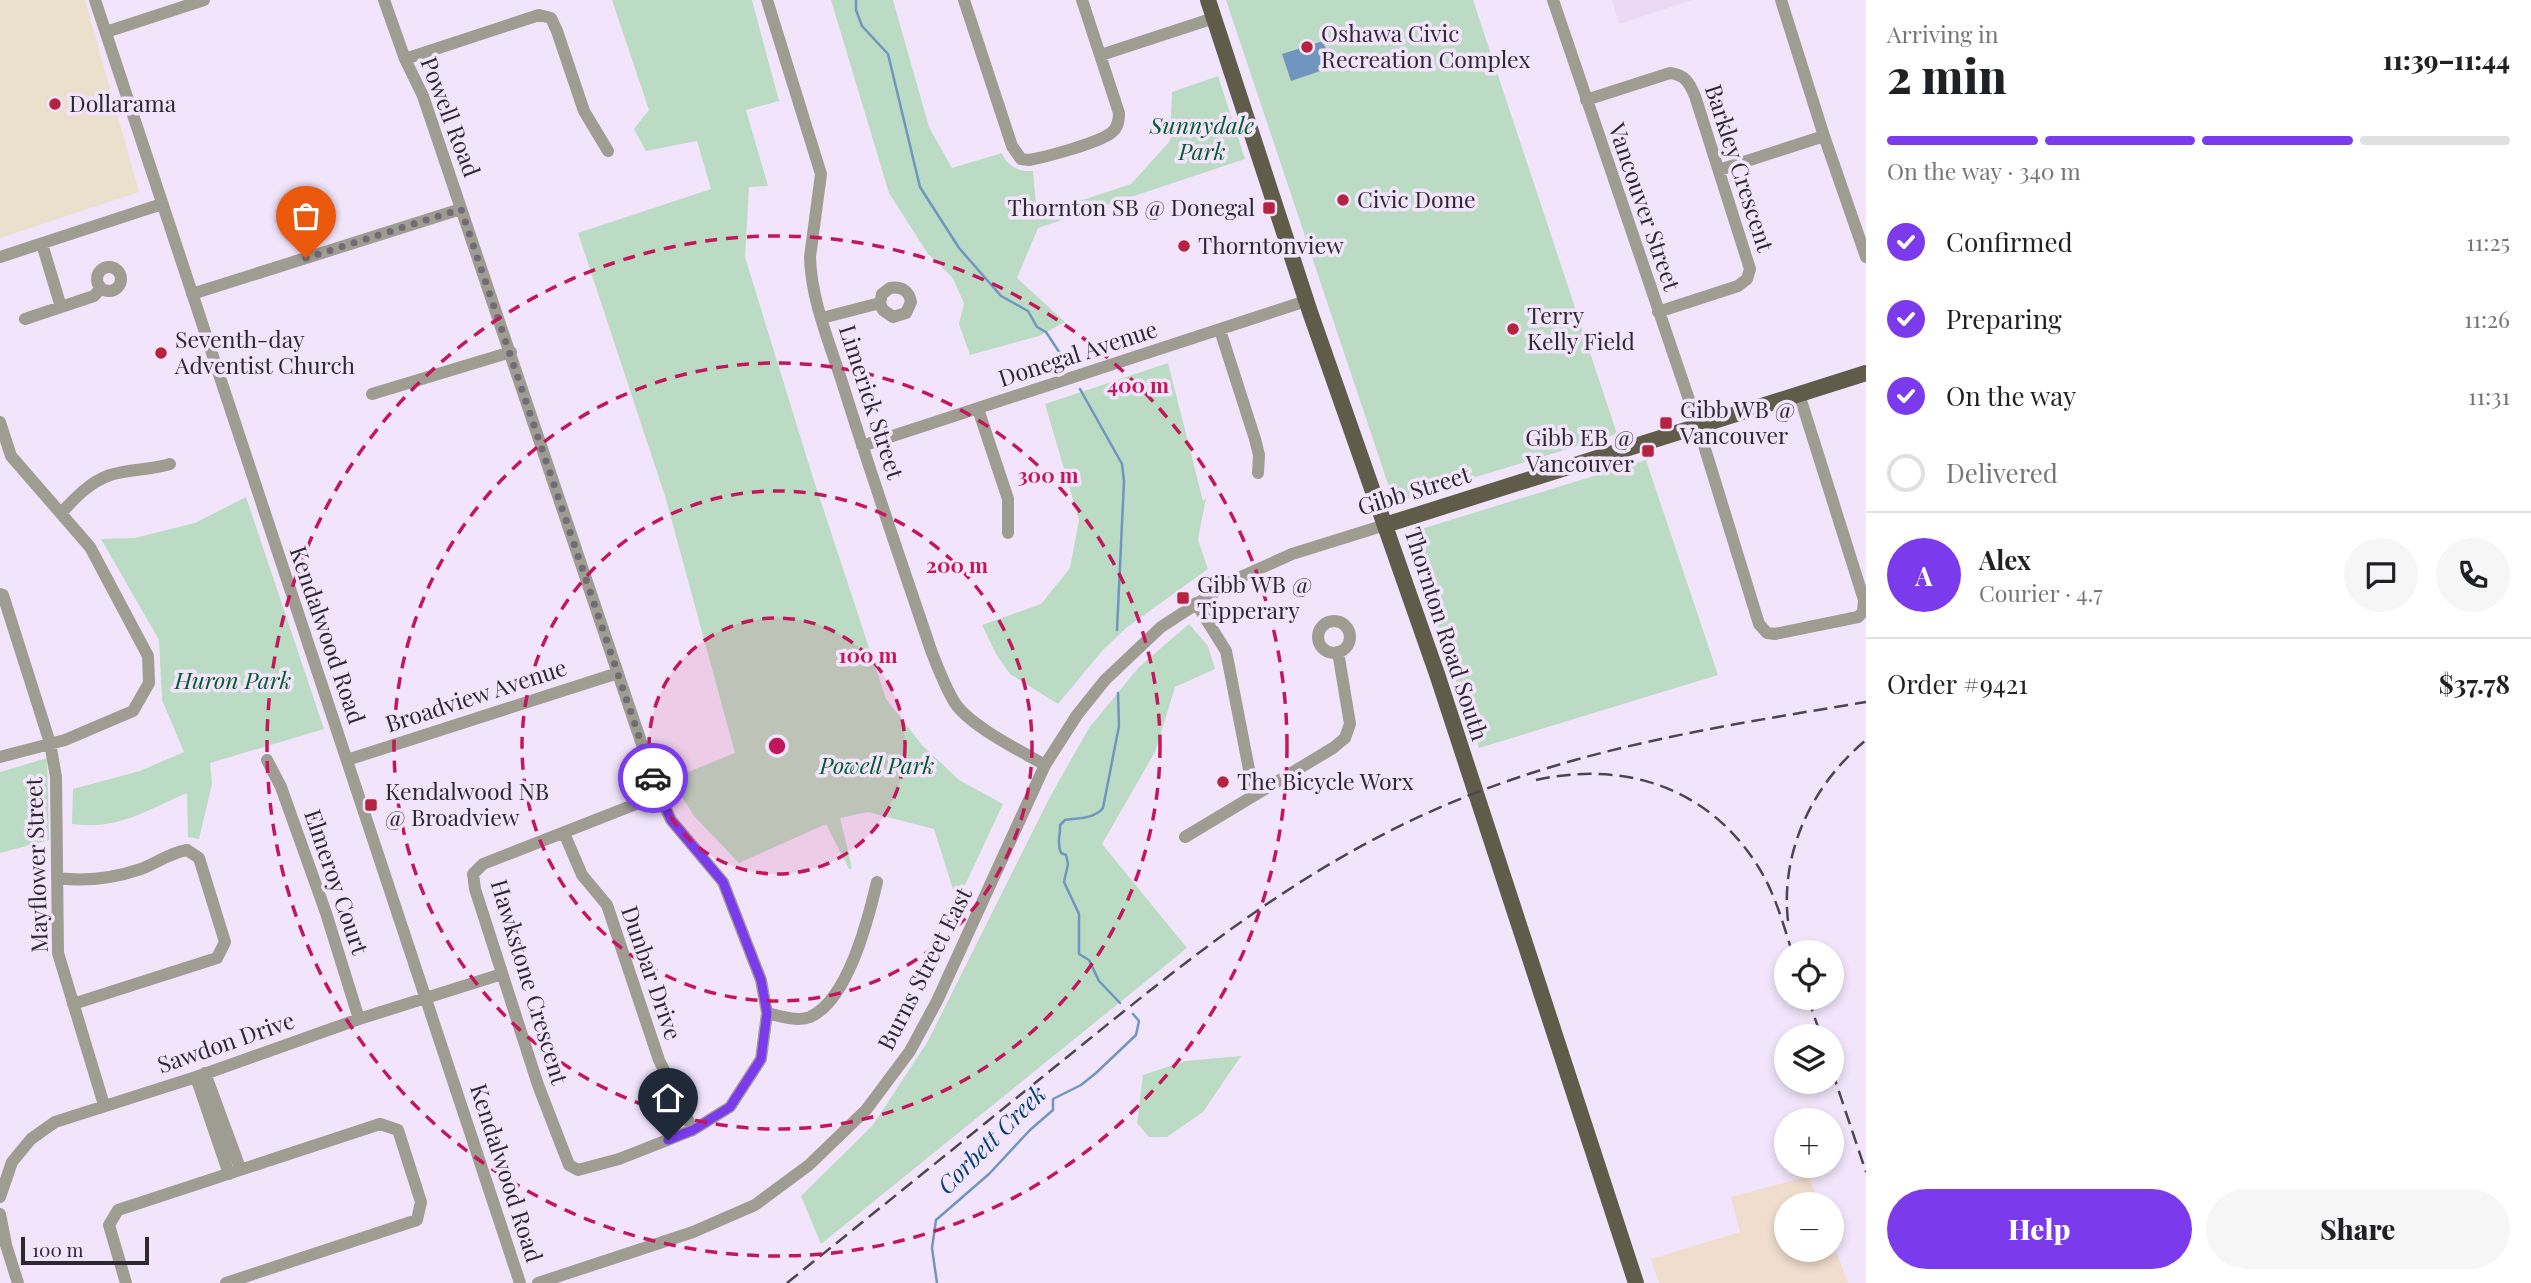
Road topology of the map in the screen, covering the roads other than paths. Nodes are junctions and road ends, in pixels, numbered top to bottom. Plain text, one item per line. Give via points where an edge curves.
1 (95, 0) edge
2 (204, 0) edge
3 (767, 0) edge
4 (964, 0) edge
5 (1082, 0) edge
6 (1208, 0) edge
7 (1553, 0) edge
8 (1781, 0) edge
9 (387, 1) edge
10 (1214, 18) junction
11 (106, 32) junction
12 (1101, 55) junction
13 (405, 59) junction
14 (1586, 100) junction
15 (1824, 136) junction
16 (608, 150) dead end
17 (1719, 170) junction
18 (162, 204) junction
19 (461, 209) junction
20 (42, 244) junction
21 (0, 257) edge
22 (1866, 257) edge
23 (101, 288) dead end
24 (192, 294) junction
25 (1306, 301) junction
26 (880, 303) dead end
27 (61, 307) junction
28 (1658, 312) junction
29 (822, 318) junction
30 (25, 319) dead end
31 (1220, 330) junction
32 (511, 352) junction
33 (1866, 373) edge
34 (372, 394) dead end
35 (1800, 394) junction
36 (978, 409) junction
37 (0, 422) edge
38 (1698, 426) junction
39 (862, 446) junction
40 (6, 459) edge
41 (170, 464) dead end
42 (1258, 473) dead end
43 (62, 512) junction
44 (1385, 524) junction
45 (1008, 533) dead end
46 (0, 594) edge
47 (1196, 603) junction
48 (1338, 652) dead end
49 (618, 673) junction
50 (50, 743) junction
51 (0, 757) edge
52 (267, 760) dead end
53 (347, 760) junction
54 (1045, 765) junction
55 (659, 795) junction
56 (1254, 796) junction
57 (564, 833) junction
58 (1185, 837) dead end
59 (58, 878) junction
60 (877, 882) dead end
61 (502, 974) junction
62 (427, 998) junction
63 (73, 1004) junction
64 (767, 1013) junction
65 (359, 1019) junction
66 (201, 1075) junction
67 (104, 1105) junction
68 (693, 1130) junction
69 (578, 1170) joint
70 (235, 1171) junction
71 (3, 1178) edge
72 (0, 1197) edge
73 (0, 1214) edge
74 (18, 1283) edge
75 (126, 1283) edge
76 (226, 1283) edge
77 (520, 1283) edge
78 (538, 1283) edge
79 (1636, 1283) edge

1 - 11 street, Kendalwood Road
2 - 11 street
3 - 29 street, Limerick Street via 821,174 810,271
4 - 12 street via 1012,146 1021,159 1113,133 1119,113
5 - 12 street
6 - 10 main road, Thornton Road South
7 - 14 street, Vancouver Street
8 - 15 street
9 - 13 street, Powell Road
10 - 12 street
10 - 25 main road, Thornton Road South
11 - 18 street, Kendalwood Road
13 - 16 street via 539,15 551,18 584,111
13 - 19 street, Powell Road via 423,96
14 - 17 street, Barkley Crescent via 1670,74 1680,75 1695,96
14 - 28 street, Vancouver Street
15 - 17 street
15 - 22 street
17 - 28 street, Barkley Crescent via 1750,269 1747,279
18 - 20 street
18 - 24 street, Kendalwood Road
19 - 24 street
19 - 32 street, Powell Road
20 - 21 street
20 - 27 street
23 - 27 street via 94,296
24 - 53 street, Kendalwood Road
25 - 31 street, Donegal Avenue
25 - 44 main road, Thornton Road South
26 - 29 street
27 - 30 street
28 - 38 street, Vancouver Street
29 - 39 street, Limerick Street
31 - 36 street, Donegal Avenue
31 - 42 street via 1255,439
32 - 34 street
32 - 49 street, Powell Road
33 - 35 main road, Gibb Street
35 - 38 main road, Gibb Street
35 - 38 street, Vancouver Street via 1864,600 1858,618 1775,634 1762,629
36 - 39 street, Donegal Avenue
36 - 45 street via 1008,499
37 - 40 street
38 - 44 main road, Gibb Street
39 - 54 street, Limerick Street via 932,653 956,705 973,721
40 - 43 street
41 - 43 street via 100,479
43 - 50 street via 90,547 148,656 149,683 134,711
44 - 47 street, Gibb Street via 1271,562
44 - 79 main road, Thornton Road South
46 - 50 street, Mayflower Street
47 - 54 street, Gibb Street via 1142,643 1105,680
47 - 56 street via 1226,651
48 - 56 street via 1350,724 1345,738
49 - 53 street, Broadview Avenue
49 - 55 street, Powell Road
50 - 51 street
50 - 59 street, Mayflower Street via 56,777
52 - 65 street, Elmeroy Court via 326,913
53 - 62 street, Kendalwood Road
54 - 78 street, Burns Street East via 927,1021 866,1110 809,1165 755,1205 693,1232
55 - 57 street, Hawkstone Crescent
55 - 64 street, Powell Road via 671,820 723,882 761,980
56 - 58 street
57 - 61 street, Hawkstone Crescent via 483,864 473,874
57 - 68 street, Dunbar Drive via 582,875 607,905 659,1060
59 - 63 street, Mayflower Street via 58,953
59 - 63 street via 109,878 187,850 199,858 225,942 217,958
60 - 64 street via 865,930 836,995 808,1018
61 - 62 street, Sawdon Drive
61 - 69 street, Hawkstone Crescent via 542,1097 569,1165
62 - 65 street, Sawdon Drive
62 - 77 street, Kendalwood Road
63 - 67 street, Mayflower Street
64 - 68 street, Powell Road via 761,1059 730,1107
65 - 66 street, Sawdon Drive
66 - 67 street, Sawdon Drive
66 - 70 street
67 - 71 street, Sawdon Drive via 55,1122 31,1139
68 - 69 street, Powell Road
70 - 75 street via 118,1210 109,1225
70 - 76 street via 380,1124 398,1130 421,1202 417,1220
71 - 72 street, Sawdon Drive
73 - 74 street

